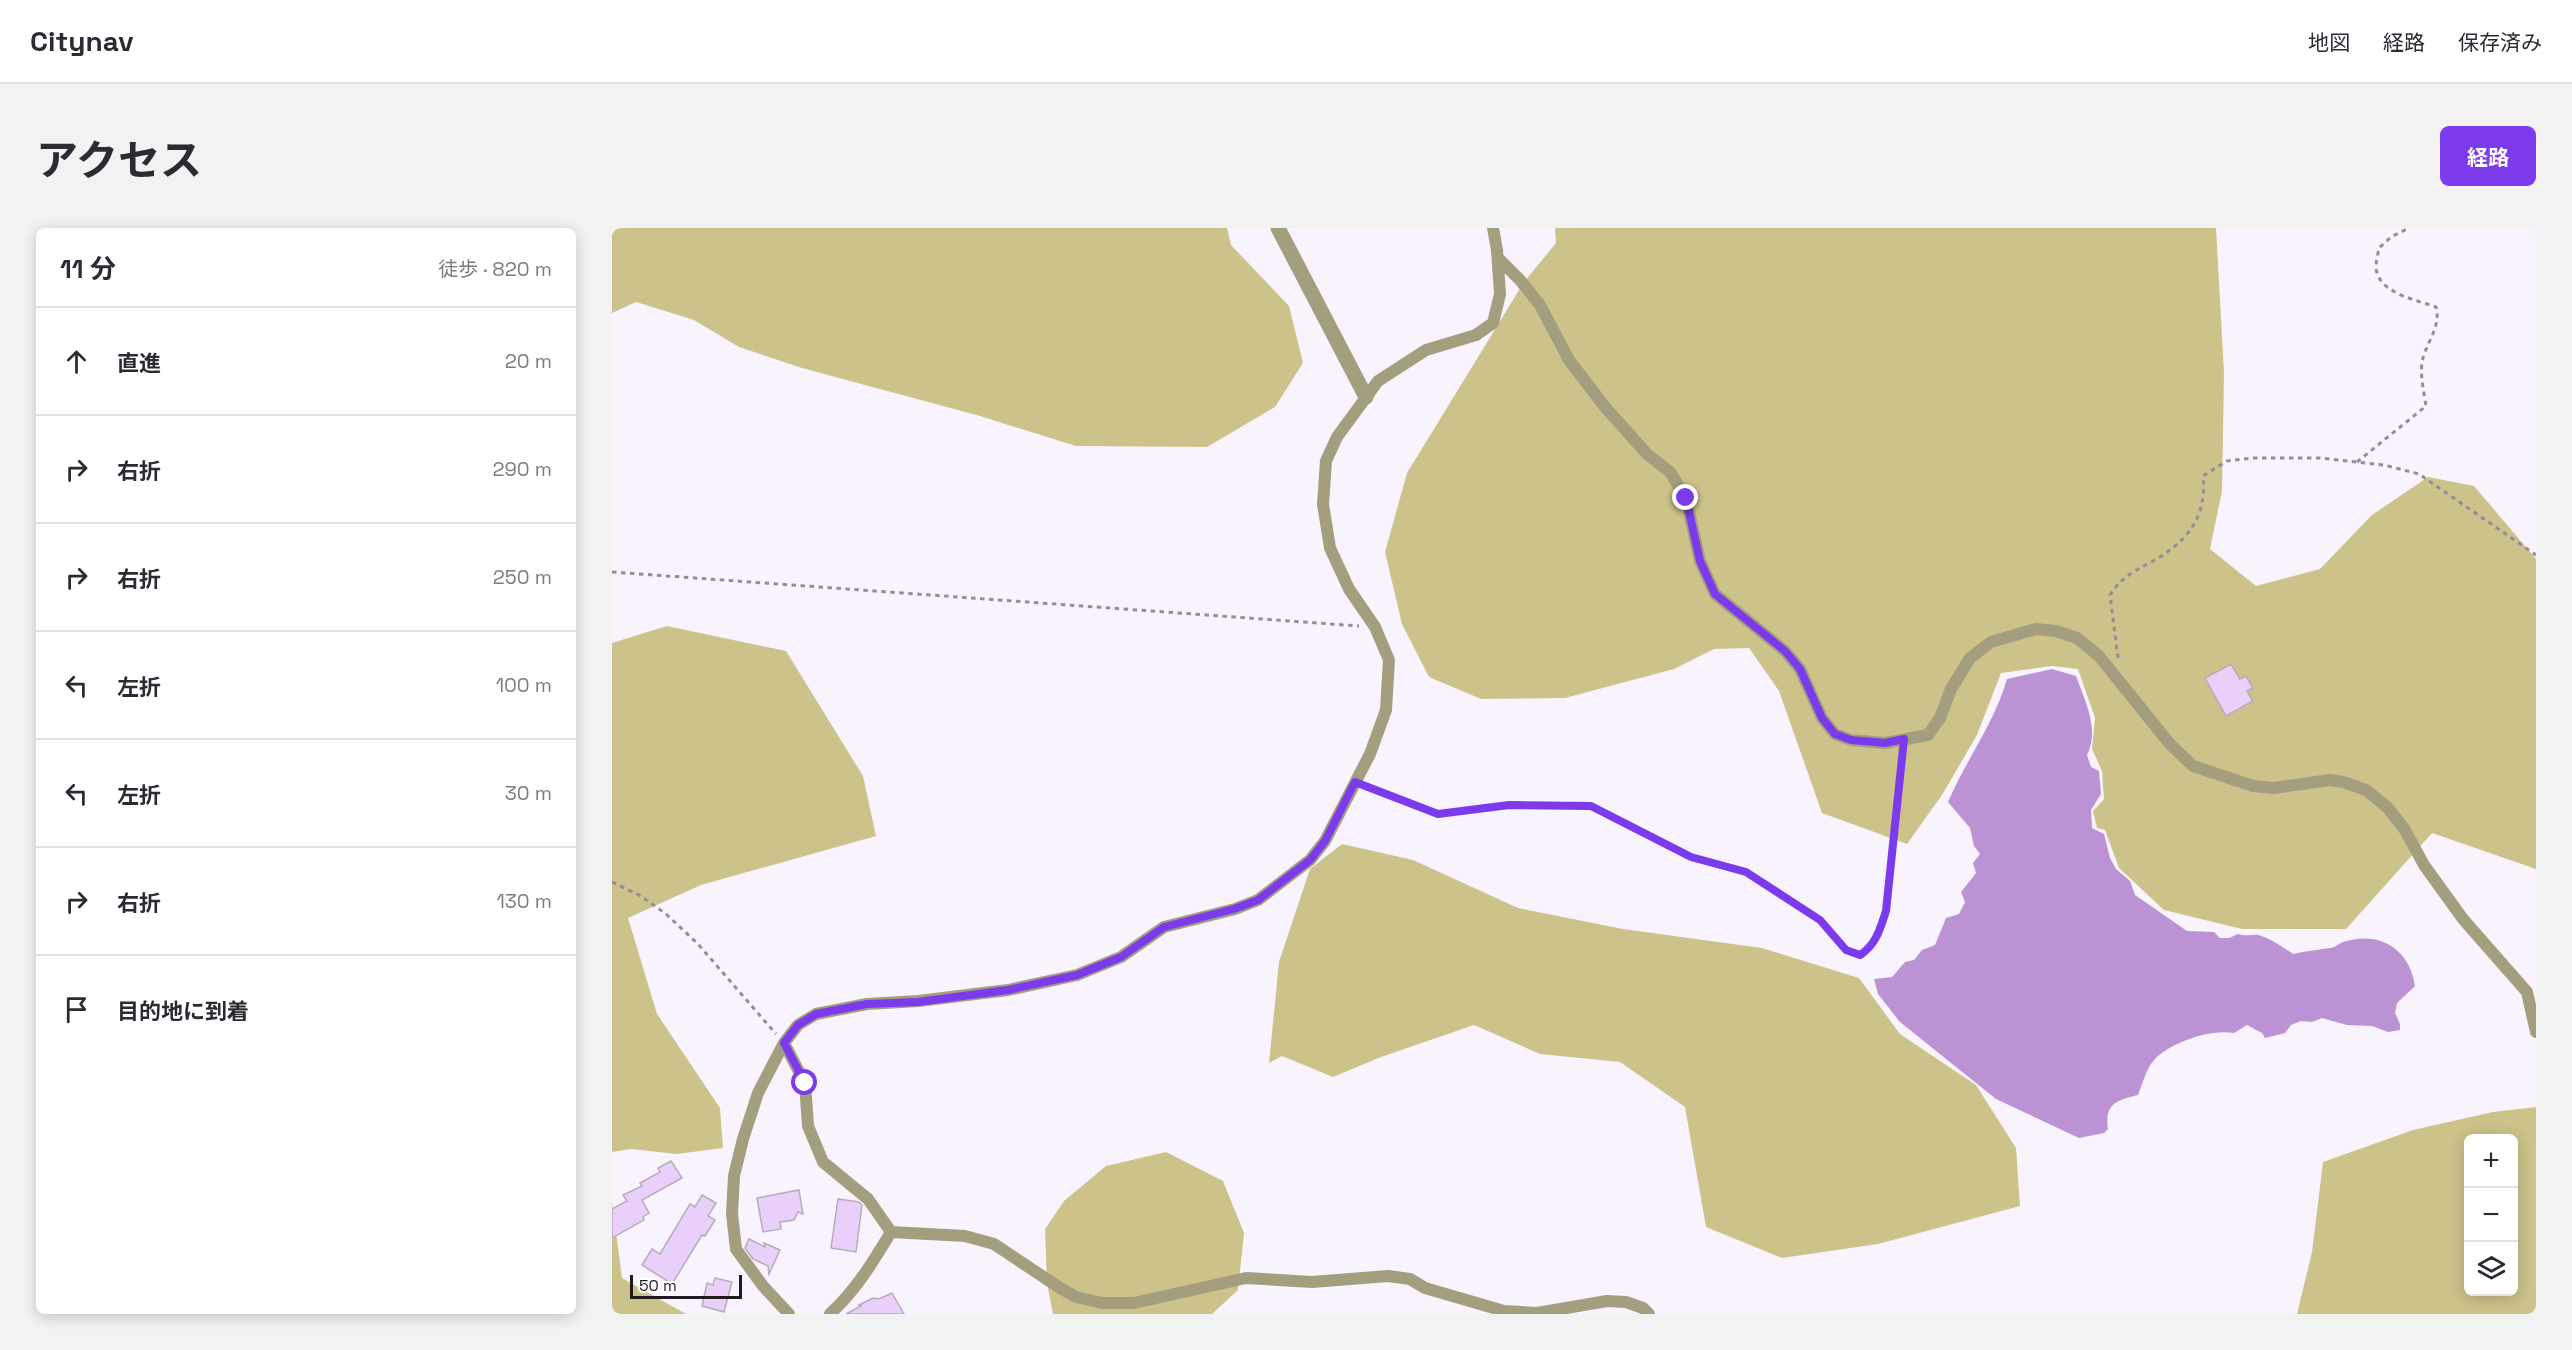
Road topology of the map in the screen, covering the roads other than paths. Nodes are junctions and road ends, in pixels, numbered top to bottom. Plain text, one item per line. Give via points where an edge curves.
1 (1278, 228) edge
2 (1493, 228) edge
3 (1498, 258) junction
4 (1366, 397) junction
5 (2536, 1032) edge
6 (784, 1043) junction
7 (891, 1232) junction
8 (789, 1314) edge
9 (830, 1314) edge
10 (1649, 1314) edge

1 - 4 street
2 - 3 street
3 - 4 street via 1500,294 1493,323 1476,335 1426,350 1407,361 1378,381
3 - 5 street via 1540,305 1569,360 1605,407 1647,454 1670,472 1686,498 1700,561 1715,594 1785,651 1800,669 1822,718 1835,734 1851,740 1885,743 1928,735 1970,658 1991,642 2036,629 2077,638 2099,656 2169,743 2193,766 2253,786 2343,782 2366,790 2388,808 2463,920 2527,992
4 - 6 street via 1337,436 1326,462 1323,504 1330,548 1389,660 1386,710 1370,754 1325,841 1310,860 1258,900 1164,927 1121,957 1077,975 1008,990 918,1002 867,1004 816,1014 798,1025
6 - 7 street via 805,1083 808,1126 823,1162 868,1199
6 - 8 street via 758,1093 743,1139 734,1176 732,1214 736,1250
7 - 9 street via 864,1276
7 - 10 street via 965,1236 994,1244 1076,1297 1102,1303 1134,1303 1246,1278 1312,1282 1388,1276 1410,1279 1504,1311 1538,1313 1607,1301 1626,1302

